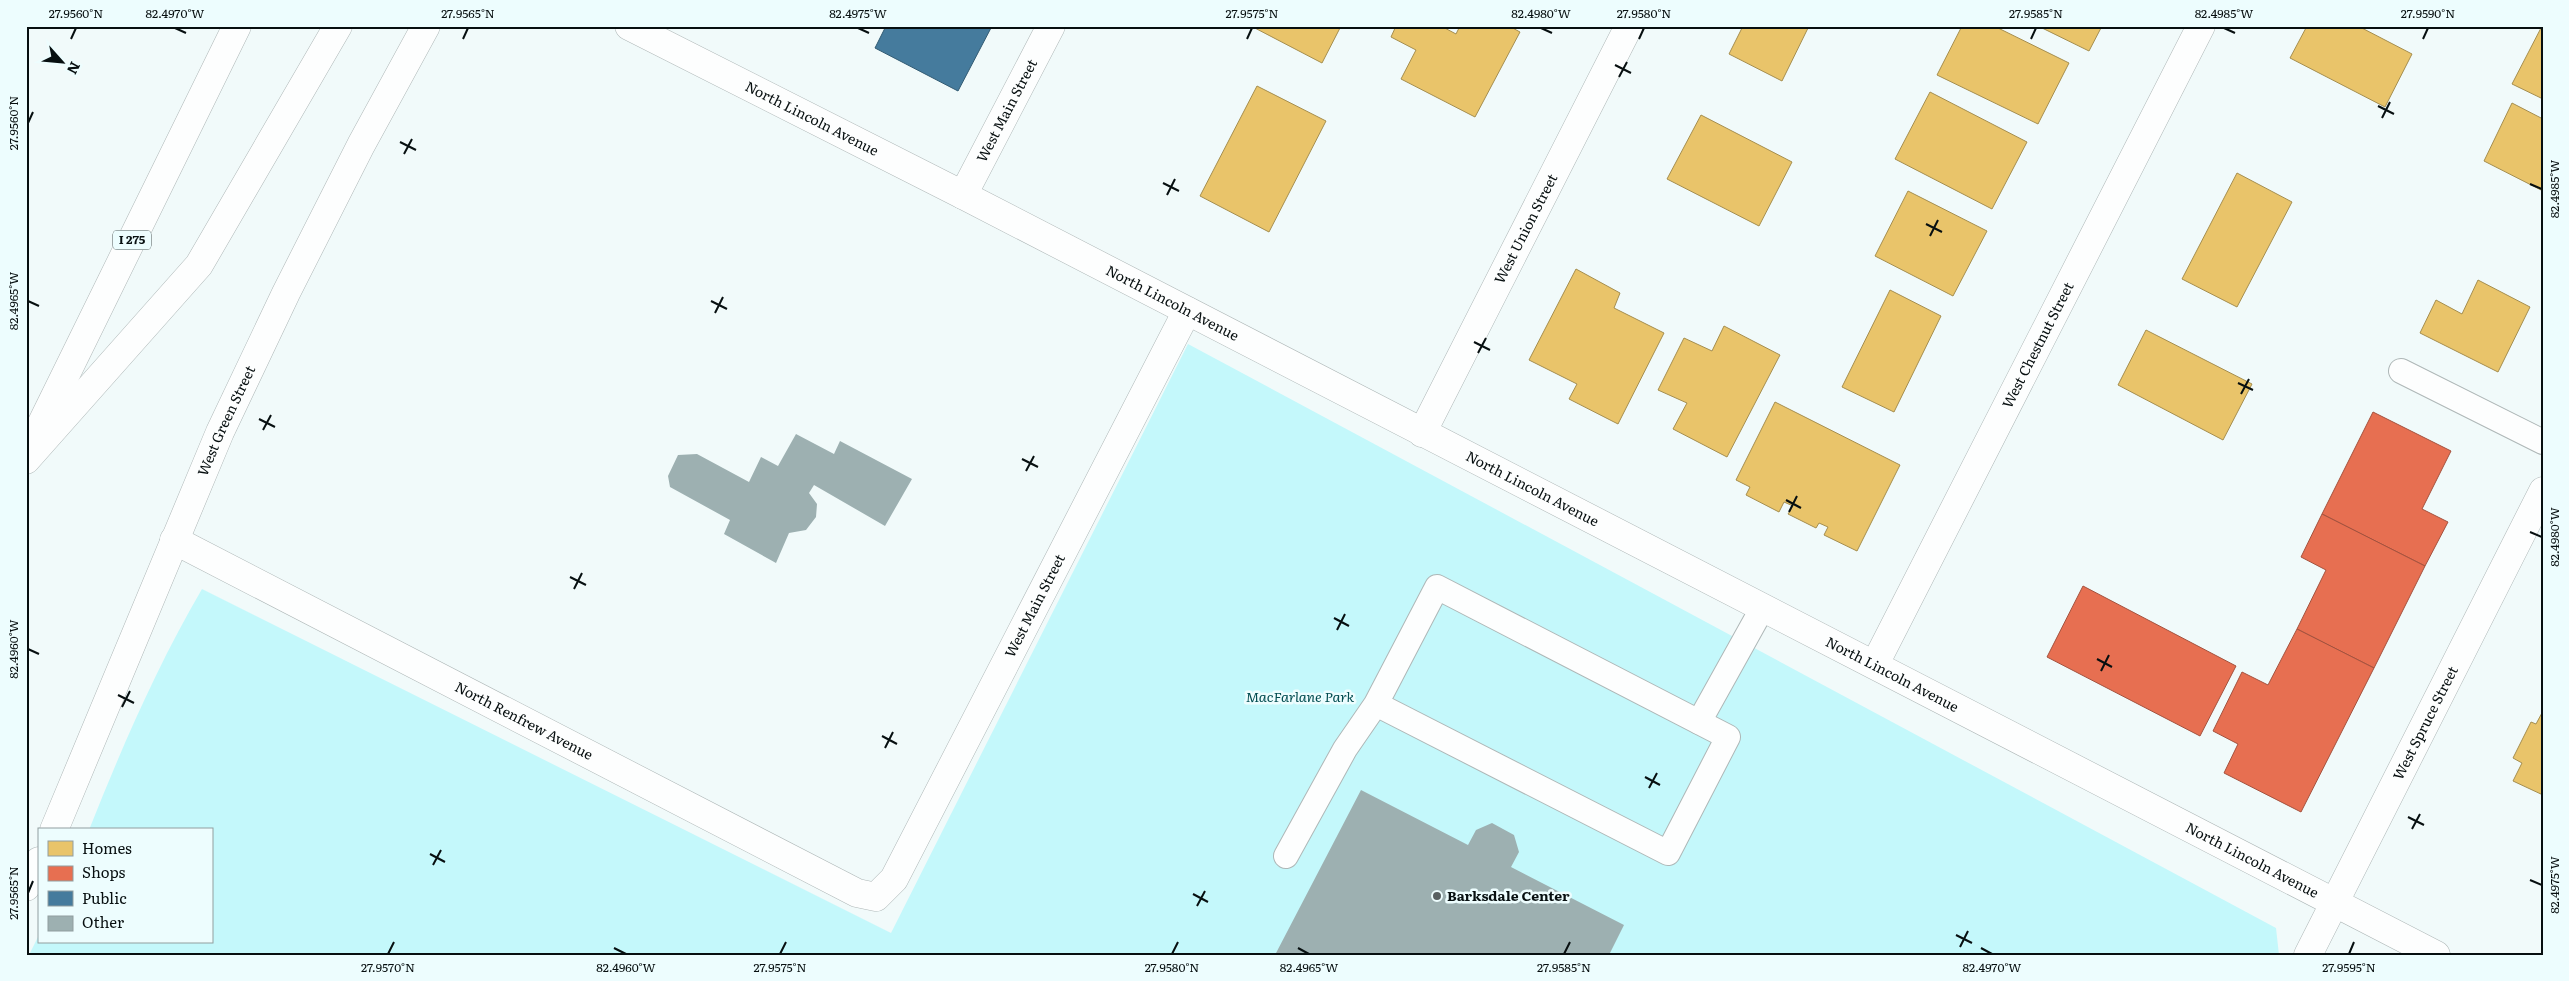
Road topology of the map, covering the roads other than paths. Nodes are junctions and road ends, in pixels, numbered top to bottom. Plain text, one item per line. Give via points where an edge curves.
1 (237, 26) edge
2 (338, 26) edge
3 (426, 26) edge
4 (629, 26) edge
5 (1051, 26) edge
6 (1629, 26) edge
7 (2201, 26) edge
8 (963, 195) junction
9 (1187, 311) junction
10 (2401, 371) dead end
11 (1422, 433) junction
12 (2543, 442) edge
13 (26, 454) edge
14 (26, 460) edge
15 (2543, 491) edge
16 (174, 540) junction
17 (1763, 607) junction
18 (1875, 664) junction
19 (1376, 704) junction
20 (1699, 722) junction
21 (55, 828) edge
22 (1286, 856) dead end
23 (38, 863) edge
24 (26, 888) edge
25 (876, 897) joint
26 (2335, 903) junction
27 (2308, 955) edge
28 (2436, 955) edge

1 - 13 main road, I 275
2 - 14 main road via 199,266
3 - 16 main road, West Green Street via 286,293 220,432
4 - 8 main road, North Lincoln Avenue
5 - 8 main road, West Main Street
6 - 11 main road, West Union Street
7 - 18 main road, West Chestnut Street
8 - 9 main road, North Lincoln Avenue
9 - 11 main road, North Lincoln Avenue
9 - 25 main road, West Main Street via 894,879
10 - 12 lane
11 - 17 main road, North Lincoln Avenue
15 - 26 main road, West Spruce Street
16 - 21 main road, West Green Street
16 - 25 main road, North Renfrew Avenue via 857,893
17 - 18 main road, North Lincoln Avenue
17 - 20 lane
18 - 26 main road, North Lincoln Avenue
19 - 20 lane via 1437,587
19 - 20 lane via 1668,853 1728,737
19 - 22 lane via 1345,749
23 - 24 main road
26 - 27 main road, West Spruce Street
26 - 28 main road, North Lincoln Avenue

